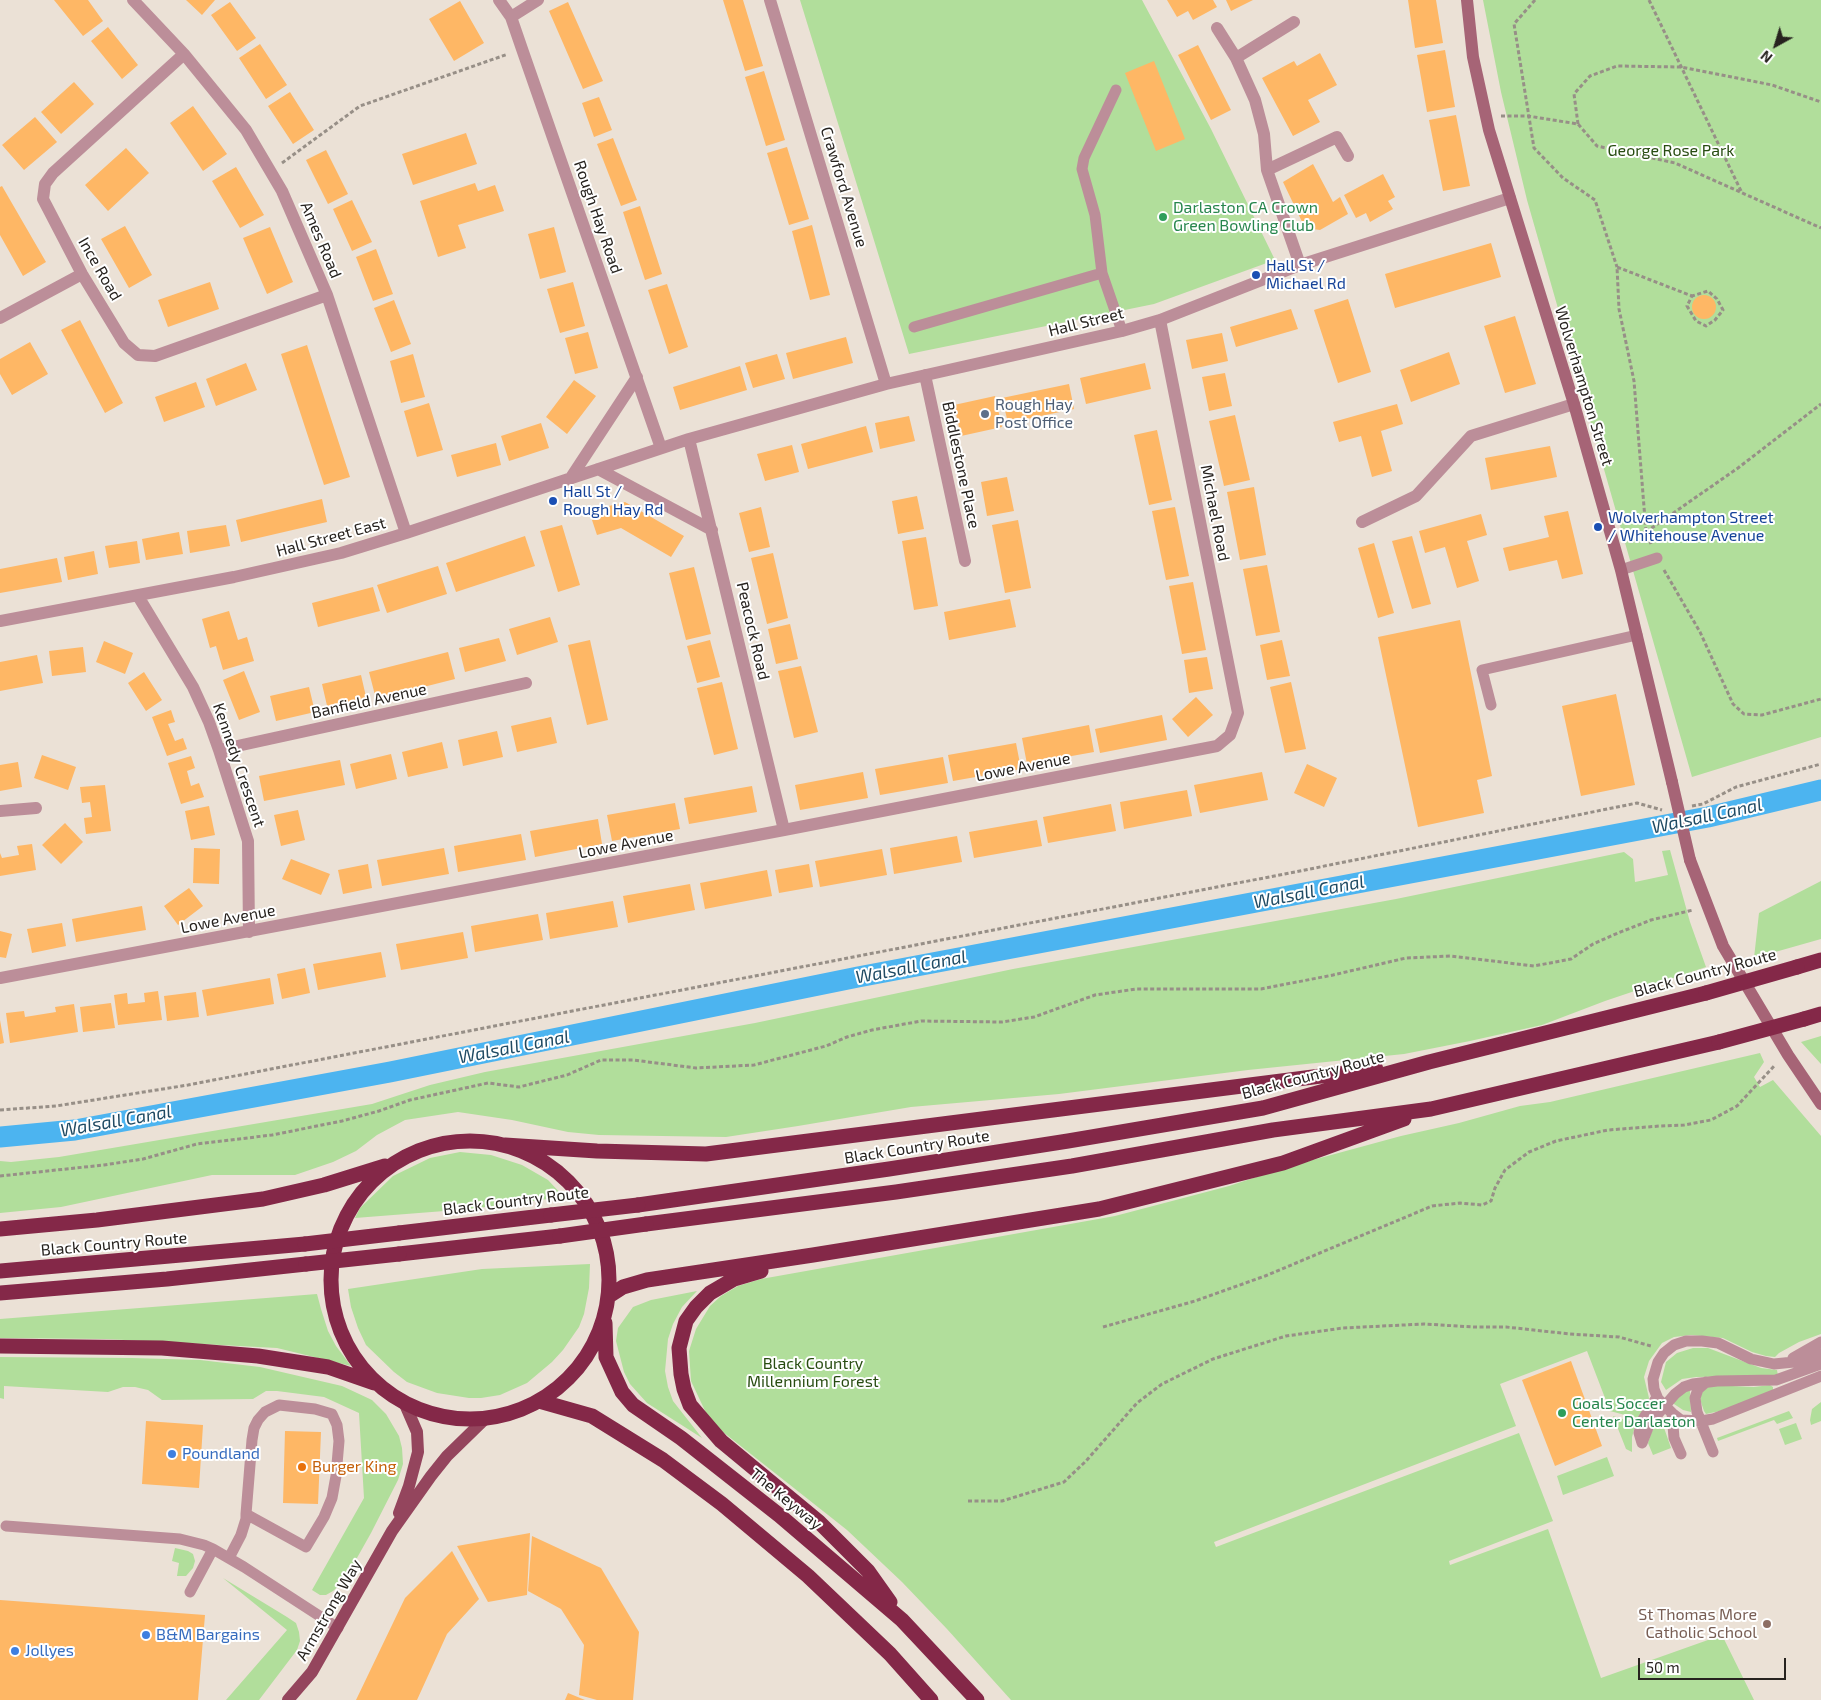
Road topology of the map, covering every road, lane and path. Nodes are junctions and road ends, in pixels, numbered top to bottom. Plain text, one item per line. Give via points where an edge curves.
1 (134, 0) edge
2 (499, 0) edge
3 (538, 0) edge
4 (770, 0) edge
5 (1467, 0) edge
6 (1535, 0) edge
7 (1649, 0) edge
8 (510, 17) junction
9 (1294, 22) dead end
10 (1217, 28) dead end
11 (522, 48) junction
12 (184, 54) junction
13 (1236, 58) junction
14 (1681, 67) junction
15 (1116, 90) dead end
16 (1821, 102) edge
17 (1501, 116) dead end
18 (1528, 116) junction
19 (1578, 124) junction
20 (1348, 156) dead end
21 (271, 170) junction
22 (1267, 170) junction
23 (1742, 193) junction
24 (1510, 198) junction
25 (1821, 228) edge
26 (1300, 265) junction
27 (1617, 267) junction
28 (1102, 273) junction
29 (82, 274) junction
30 (327, 295) junction
31 (1692, 296) junction
32 (0, 318) edge
33 (1160, 320) junction
34 (914, 327) dead end
35 (1122, 331) junction
36 (925, 375) junction
37 (637, 377) junction
38 (886, 384) junction
39 (1574, 404) junction
40 (1821, 404) edge
41 (689, 439) junction
42 (660, 448) junction
43 (598, 469) junction
44 (570, 479) junction
45 (1362, 522) dead end
46 (712, 530) junction
47 (1646, 532) junction
48 (406, 533) junction
49 (1612, 541) junction
50 (1657, 558) junction
51 (965, 561) dead end
52 (1621, 570) junction
53 (138, 596) junction
54 (0, 621) edge
55 (1636, 635) junction
56 (526, 683) dead end
57 (1821, 700) edge
58 (1492, 705) dead end
59 (1238, 713) joint
60 (219, 750) junction
61 (1821, 764) edge
62 (36, 808) dead end
63 (1685, 808) dead end
64 (0, 811) edge
65 (1668, 812) dead end
66 (784, 830) junction
67 (1707, 907) junction
68 (249, 932) junction
69 (1821, 960) edge
70 (0, 978) edge
71 (1821, 1014) edge
72 (1790, 1059) junction
73 (1429, 1062) junction
74 (1821, 1104) edge
75 (1431, 1109) junction
76 (0, 1110) edge
77 (506, 1144) junction
78 (394, 1163) junction
79 (0, 1176) edge
80 (0, 1228) edge
81 (813, 1255) junction
82 (0, 1271) edge
83 (0, 1293) edge
84 (609, 1296) junction
85 (605, 1316) junction
86 (1103, 1327) dead end
87 (1821, 1342) edge
88 (0, 1346) edge
89 (1664, 1353) junction
90 (1821, 1354) edge
91 (1782, 1364) junction
92 (1821, 1364) edge
93 (1821, 1376) edge
94 (1706, 1382) junction
95 (378, 1384) junction
96 (539, 1401) junction
97 (404, 1402) junction
98 (1664, 1405) junction
99 (486, 1418) junction
100 (1701, 1421) junction
101 (1714, 1452) dead end
102 (1681, 1454) dead end
103 (968, 1501) dead end
104 (246, 1514) junction
105 (6, 1526) dead end
106 (392, 1531) junction
107 (213, 1549) junction
108 (229, 1558) junction
109 (190, 1592) dead end
110 (902, 1620) junction
111 (338, 1628) junction
112 (288, 1700) edge
113 (931, 1700) edge
114 (977, 1700) edge

1 - 12 street, Ames Road
2 - 8 street, Rough Hay Road
3 - 8 street
4 - 38 street, Crawford Avenue
5 - 24 street, Wolverhampton Street via 1473,57 1487,121
6 - 18 path via 1514,24
7 - 14 path
8 - 11 street, Rough Hay Road
9 - 13 street
10 - 13 street
11 - 21 path via 360,106
11 - 37 street, Rough Hay Road
12 - 21 street, Ames Road via 246,130
12 - 29 street, Ince Road via 53,173 45,184 43,199
13 - 22 street via 1255,100 1264,134
14 - 16 path via 1772,85
14 - 19 path via 1617,66 1590,76 1574,94
14 - 23 path
15 - 28 lane via 1082,164 1095,215
17 - 18 path
18 - 19 path
18 - 27 path via 1534,148 1563,178 1595,200
19 - 23 path via 1597,146 1675,163
20 - 22 street via 1337,136
21 - 30 street, Ames Road
22 - 26 street
23 - 25 path
24 - 26 street, Hall Street
24 - 39 street, Wolverhampton Street
26 - 33 street, Hall Street
27 - 31 path
27 - 47 path via 1619,309 1634,381
28 - 34 lane
28 - 35 lane
29 - 30 street, Ince Road via 124,343 138,355 155,356
29 - 32 street
30 - 48 street, Ames Road
31 - 31 path via 1687,306 1701,324 1706,326 1723,310 1708,291
33 - 35 street, Hall Street
33 - 59 street, Michael Road
35 - 36 street, Hall Street
36 - 38 street, Hall Street
36 - 51 street, Biddlestone Place
37 - 42 street, Rough Hay Road
37 - 44 street
38 - 41 street, Hall Street
39 - 45 street via 1470,436 1416,496
39 - 49 street, Wolverhampton Street
40 - 47 path via 1738,468
41 - 42 street, Hall Street
41 - 46 street, Peacock Road
42 - 43 street, Hall Street East
43 - 44 street, Hall Street East
43 - 46 street
44 - 48 street, Hall Street East
46 - 66 street, Peacock Road
47 - 49 path
47 - 50 path
48 - 53 street, Hall Street East via 341,553
49 - 52 street, Wolverhampton Street
50 - 52 lane
50 - 57 path via 1700,632 1733,704 1744,714 1762,714
52 - 55 street, Wolverhampton Street
53 - 54 street, Hall Street East
53 - 60 street, Kennedy Crescent via 193,687
55 - 58 lane via 1482,670
55 - 67 street, Wolverhampton Street, bridge via 1690,860
56 - 60 street, Banfield Avenue
59 - 66 street, Lowe Avenue via 1230,736 1217,746
60 - 68 street, Kennedy Crescent via 248,841
61 - 63 path via 1736,787 1703,804
62 - 64 street
65 - 76 path via 1637,803 1275,876 188,1085 56,1106
66 - 68 street, Lowe Avenue
67 - 72 street via 1723,946
67 - 79 path via 1651,920 1593,944 1571,958 1534,966 1451,956 1406,958 1261,989 1136,989 1096,995 1034,1017 1002,1022 921,1021 872,1030 754,1066 696,1068 633,1060 601,1060 567,1075 519,1087 488,1083 410,1100 342,1121 272,1135 197,1144 104,1165
68 - 70 street, Lowe Avenue
69 - 73 highway, Black Country Route, bridge
71 - 75 highway, bridge via 1719,1042
72 - 74 street
72 - 86 path via 1769,1070 1737,1106 1711,1120 1608,1130 1556,1141 1529,1152 1505,1170 1491,1201 1482,1205 1432,1206 1265,1276 1196,1301
73 - 77 highway via 706,1154
73 - 82 highway, Black Country Route, bridge via 1263,1108 898,1168 638,1205 305,1244
75 - 81 highway via 1283,1163 1099,1209
75 - 83 highway, bridge via 1272,1130 1072,1166 906,1191 560,1236 167,1279
77 - 78 highway via 480,1140 445,1142
77 - 84 highway via 546,1162 579,1192 588,1205 604,1242 609,1268
78 - 80 highway via 324,1185 263,1199 96,1220
78 - 95 highway via 374,1178 353,1203 342,1223 332,1260 331,1287 337,1322 352,1354
81 - 84 highway via 648,1280 623,1287
81 - 110 highway via 734,1279 710,1293 696,1307 686,1321 680,1348 684,1389 690,1405 721,1441 819,1522 868,1571
84 - 85 highway
85 - 96 highway via 590,1352 576,1371
85 - 110 highway, The Keyway via 606,1357 622,1392 633,1405 779,1514
87 - 91 lane
88 - 95 highway via 162,1348 258,1356 328,1367
89 - 91 lane via 1686,1341 1702,1341 1718,1343 1751,1359
89 - 98 lane via 1653,1379 1654,1389
89 - 103 path via 1619,1337 1506,1327 1424,1324 1343,1328 1286,1336 1213,1359 1162,1384 1137,1403 1064,1482 1002,1502
90 - 91 lane
92 - 94 lane via 1776,1380
93 - 100 lane
94 - 98 lane via 1684,1387
94 - 100 lane via 1694,1398
95 - 97 highway
96 - 99 highway via 504,1415
96 - 113 highway via 592,1416 663,1460 715,1499 808,1576 890,1654
97 - 99 highway via 446,1417
97 - 106 main road, Armstrong Way via 417,1432 418,1452
98 - 100 lane via 1681,1420
98 - 102 lane
99 - 106 main road, Armstrong Way via 431,1476
100 - 101 lane
104 - 104 lane via 252,1440 258,1420 279,1405 332,1414 339,1441 332,1498 306,1547
104 - 108 lane via 241,1535
105 - 107 lane via 180,1539
106 - 111 main road, Armstrong Way
107 - 108 lane
107 - 109 lane
108 - 111 lane
110 - 114 highway, The Keyway
111 - 112 main road, Armstrong Way via 312,1672

